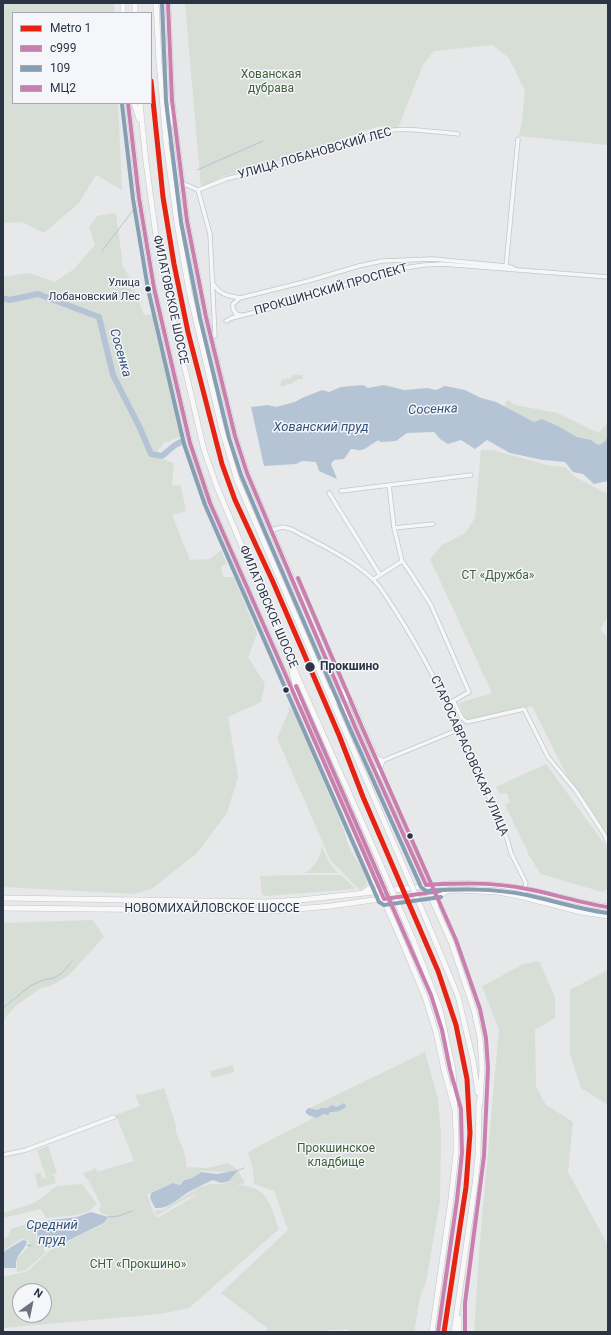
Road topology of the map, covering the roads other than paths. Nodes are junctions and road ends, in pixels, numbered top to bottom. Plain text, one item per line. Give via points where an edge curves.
1 (156, 3) edge
2 (168, 3) edge
3 (172, 100) junction
4 (128, 104) edge
5 (134, 104) edge
6 (140, 104) edge
7 (142, 127) junction
8 (458, 134) dead end
9 (518, 140) dead end
10 (167, 150) junction
11 (182, 183) junction
12 (198, 190) junction
13 (506, 266) junction
14 (516, 269) junction
15 (608, 277) edge
16 (211, 280) junction
17 (240, 298) junction
18 (242, 316) junction
19 (226, 321) dead end
20 (215, 336) dead end
21 (471, 475) dead end
22 (389, 485) junction
23 (341, 491) dead end
24 (329, 494) dead end
25 (432, 524) dead end
26 (394, 528) junction
27 (271, 530) junction
28 (402, 562) junction
29 (380, 575) junction
30 (374, 579) junction
31 (287, 653) junction
32 (323, 678) junction
33 (339, 687) junction
34 (454, 702) junction
35 (448, 704) junction
36 (304, 718) junction
37 (356, 729) junction
38 (460, 729) junction
39 (382, 762) junction
40 (377, 776) junction
41 (608, 843) edge
42 (374, 876) junction
43 (426, 885) junction
44 (525, 889) junction
45 (447, 890) junction
46 (380, 891) junction
47 (429, 892) junction
48 (362, 893) junction
49 (523, 897) junction
50 (3, 898) edge
51 (384, 899) junction
52 (436, 907) junction
53 (608, 907) edge
54 (3, 908) edge
55 (608, 916) edge
56 (480, 1104) junction
57 (455, 1110) junction
58 (114, 1117) dead end
59 (3, 1155) edge
60 (459, 1304) junction
61 (432, 1332) edge
62 (454, 1332) edge
63 (459, 1332) edge

1 - 10 main road, ФИЛАТОВСКОЕ ШОССЕ
2 - 3 main road
3 - 10 main road
3 - 11 main road
4 - 36 main road via 139,198 154,288 190,442 210,503
5 - 7 main road
6 - 7 main road, ФИЛАТОВСКОЕ ШОССЕ
7 - 31 main road, ФИЛАТОВСКОЕ ШОССЕ via 156,236 204,450
8 - 12 street, УЛИЦА ЛОБАНОВСКИЙ ЛЕС via 391,130 276,167 226,179
9 - 13 street
10 - 32 main road, ФИЛАТОВСКОЕ ШОССЕ via 189,291 222,430 237,480
11 - 12 street
11 - 27 main road via 198,276 235,436 247,474
12 - 16 street via 210,234
13 - 14 street, ПРОКШИНСКИЙ ПРОСПЕКТ
13 - 17 street, ПРОКШИНСКИЙ ПРОСПЕКТ via 433,259 382,261
14 - 15 street, ПРОКШИНСКИЙ ПРОСПЕКТ
14 - 18 street, ПРОКШИНСКИЙ ПРОСПЕКТ via 442,264 406,267 311,295 296,302
16 - 17 street via 223,294
16 - 20 street
17 - 18 street, ПРОКШИНСКИЙ ПРОСПЕКТ via 233,304 233,310
18 - 19 street, ПРОКШИНСКИЙ ПРОСПЕКТ
21 - 22 street
22 - 23 street
22 - 26 street
24 - 29 street
25 - 26 street
26 - 28 street
27 - 30 street, СТАРОСАВРАСОВСКАЯ УЛИЦА via 288,527 354,564
27 - 33 main road
28 - 29 street
28 - 34 street via 431,605 469,692
29 - 30 street
30 - 35 street, СТАРОСАВРАСОВСКАЯ УЛИЦА via 424,658
31 - 36 main road
31 - 57 main road, ФИЛАТОВСКОЕ ШОССЕ, bridge via 413,939 440,1009 453,1070
32 - 37 main road
32 - 56 main road, ФИЛАТОВСКОЕ ШОССЕ, bridge via 458,996 474,1060
33 - 37 main road
33 - 39 main road via 351,701 376,758
34 - 35 street
34 - 41 street via 462,718 468,722 524,710 548,757 576,791
35 - 38 street, СТАРОСАВРАСОВСКАЯ УЛИЦА
36 - 42 main road
37 - 40 main road
38 - 39 street
38 - 44 street, СТАРОСАВРАСОВСКАЯ УЛИЦА via 526,883
39 - 40 main road
40 - 43 main road
42 - 46 main road
42 - 48 main road via 371,887
43 - 44 main road, НОВОМИХАЙЛОВСКОЕ ШОССЕ via 457,883
43 - 46 main road, НОВОМИХАЙЛОВСКОЕ ШОССЕ
43 - 47 main road
44 - 49 street, СТАРОСАВРАСОВСКАЯ УЛИЦА
44 - 53 main road, НОВОМИХАЙЛОВСКОЕ ШОССЕ
45 - 47 main road, НОВОМИХАЙЛОВСКОЕ ШОССЕ
45 - 49 main road, НОВОМИХАЙЛОВСКОЕ ШОССЕ via 478,890
45 - 52 main road via 438,897
46 - 48 main road, НОВОМИХАЙЛОВСКОЕ ШОССЕ
46 - 51 main road
47 - 51 main road, НОВОМИХАЙЛОВСКОЕ ШОССЕ
47 - 52 main road
48 - 50 main road, НОВОМИХАЙЛОВСКОЕ ШОССЕ via 253,902
49 - 55 main road, НОВОМИХАЙЛОВСКОЕ ШОССЕ
51 - 54 main road, НОВОМИХАЙЛОВСКОЕ ШОССЕ via 275,911
51 - 57 main road via 425,997
52 - 56 main road via 474,1010 480,1038 482,1068
56 - 60 main road, ФИЛАТОВСКОЕ ШОССЕ via 478,1156
57 - 61 main road, ФИЛАТОВСКОЕ ШОССЕ via 456,1153
58 - 59 street via 26,1150
60 - 62 main road
60 - 63 main road

